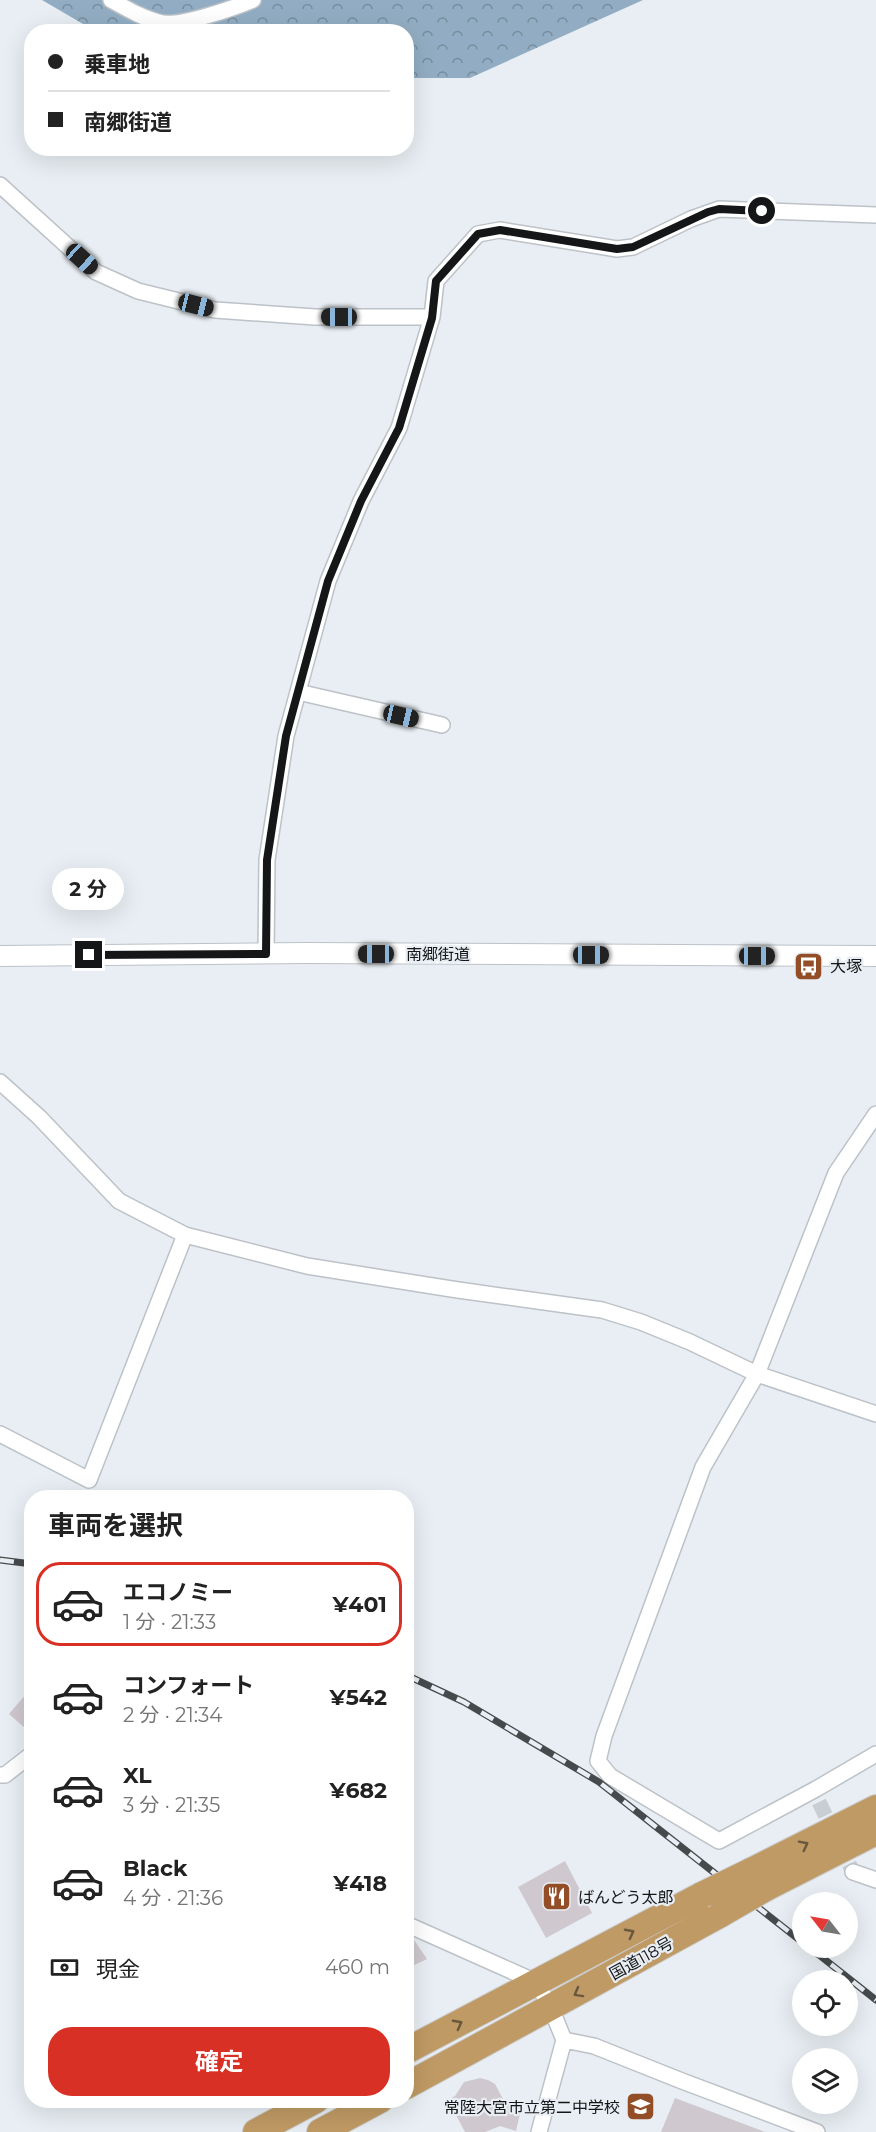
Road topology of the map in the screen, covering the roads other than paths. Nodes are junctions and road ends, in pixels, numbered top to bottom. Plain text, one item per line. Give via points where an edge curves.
1 (111, 0) edge
2 (253, 0) edge
3 (0, 185) edge
4 (876, 215) edge
5 (432, 318) junction
6 (298, 692) junction
7 (442, 725) dead end
8 (266, 954) junction
9 (0, 956) edge
10 (876, 956) edge
11 (0, 1082) edge
12 (876, 1114) edge
13 (185, 1235) junction
14 (757, 1374) junction
15 (876, 1414) edge
16 (0, 1434) edge
17 (876, 1754) edge
18 (24, 1760) edge
19 (0, 1775) edge
20 (876, 1808) edge
21 (876, 1832) edge
22 (853, 1872) tunnel mouth
23 (759, 1880) junction
24 (876, 1880) edge
25 (414, 1928) edge
26 (536, 1982) junction
27 (551, 2008) junction
28 (564, 2040) junction
29 (414, 2047) edge
30 (414, 2082) edge
31 (308, 2108) edge
32 (365, 2108) edge
33 (293, 2122) edge
34 (256, 2132) edge
35 (320, 2132) edge
36 (539, 2132) edge
37 (817, 2132) edge

1 - 2 street via 164,23 203,17
3 - 5 street via 96,272 138,291 215,310 315,317
4 - 5 street via 719,209 633,247 617,249 489,231 478,234 436,281
5 - 6 street via 399,428 361,501 328,581
6 - 7 street
6 - 8 street via 286,736 267,860
8 - 9 street, 南郷街道
8 - 10 street, 南郷街道
11 - 13 street via 39,1117 119,1202
12 - 14 street via 836,1173
13 - 14 street via 307,1266 602,1310 690,1342
13 - 16 street via 89,1480
14 - 15 street
14 - 17 street via 703,1467 598,1761 610,1776 719,1841 817,1795
18 - 19 street
23 -> 20 highway, 国道118号
21 - 23 highway, 国道118号
22 - 24 street
26 -> 23 highway, 国道118号, bridge via 702,1895
23 -> 27 highway, 国道118号, bridge via 721,1914
25 - 26 street
26 - 27 street
29 -> 26 highway, 国道118号
27 - 28 street
27 - 30 highway, 国道118号
28 - 36 street
28 - 37 street via 594,2046
31 - 33 highway
32 - 35 highway
33 - 34 highway

